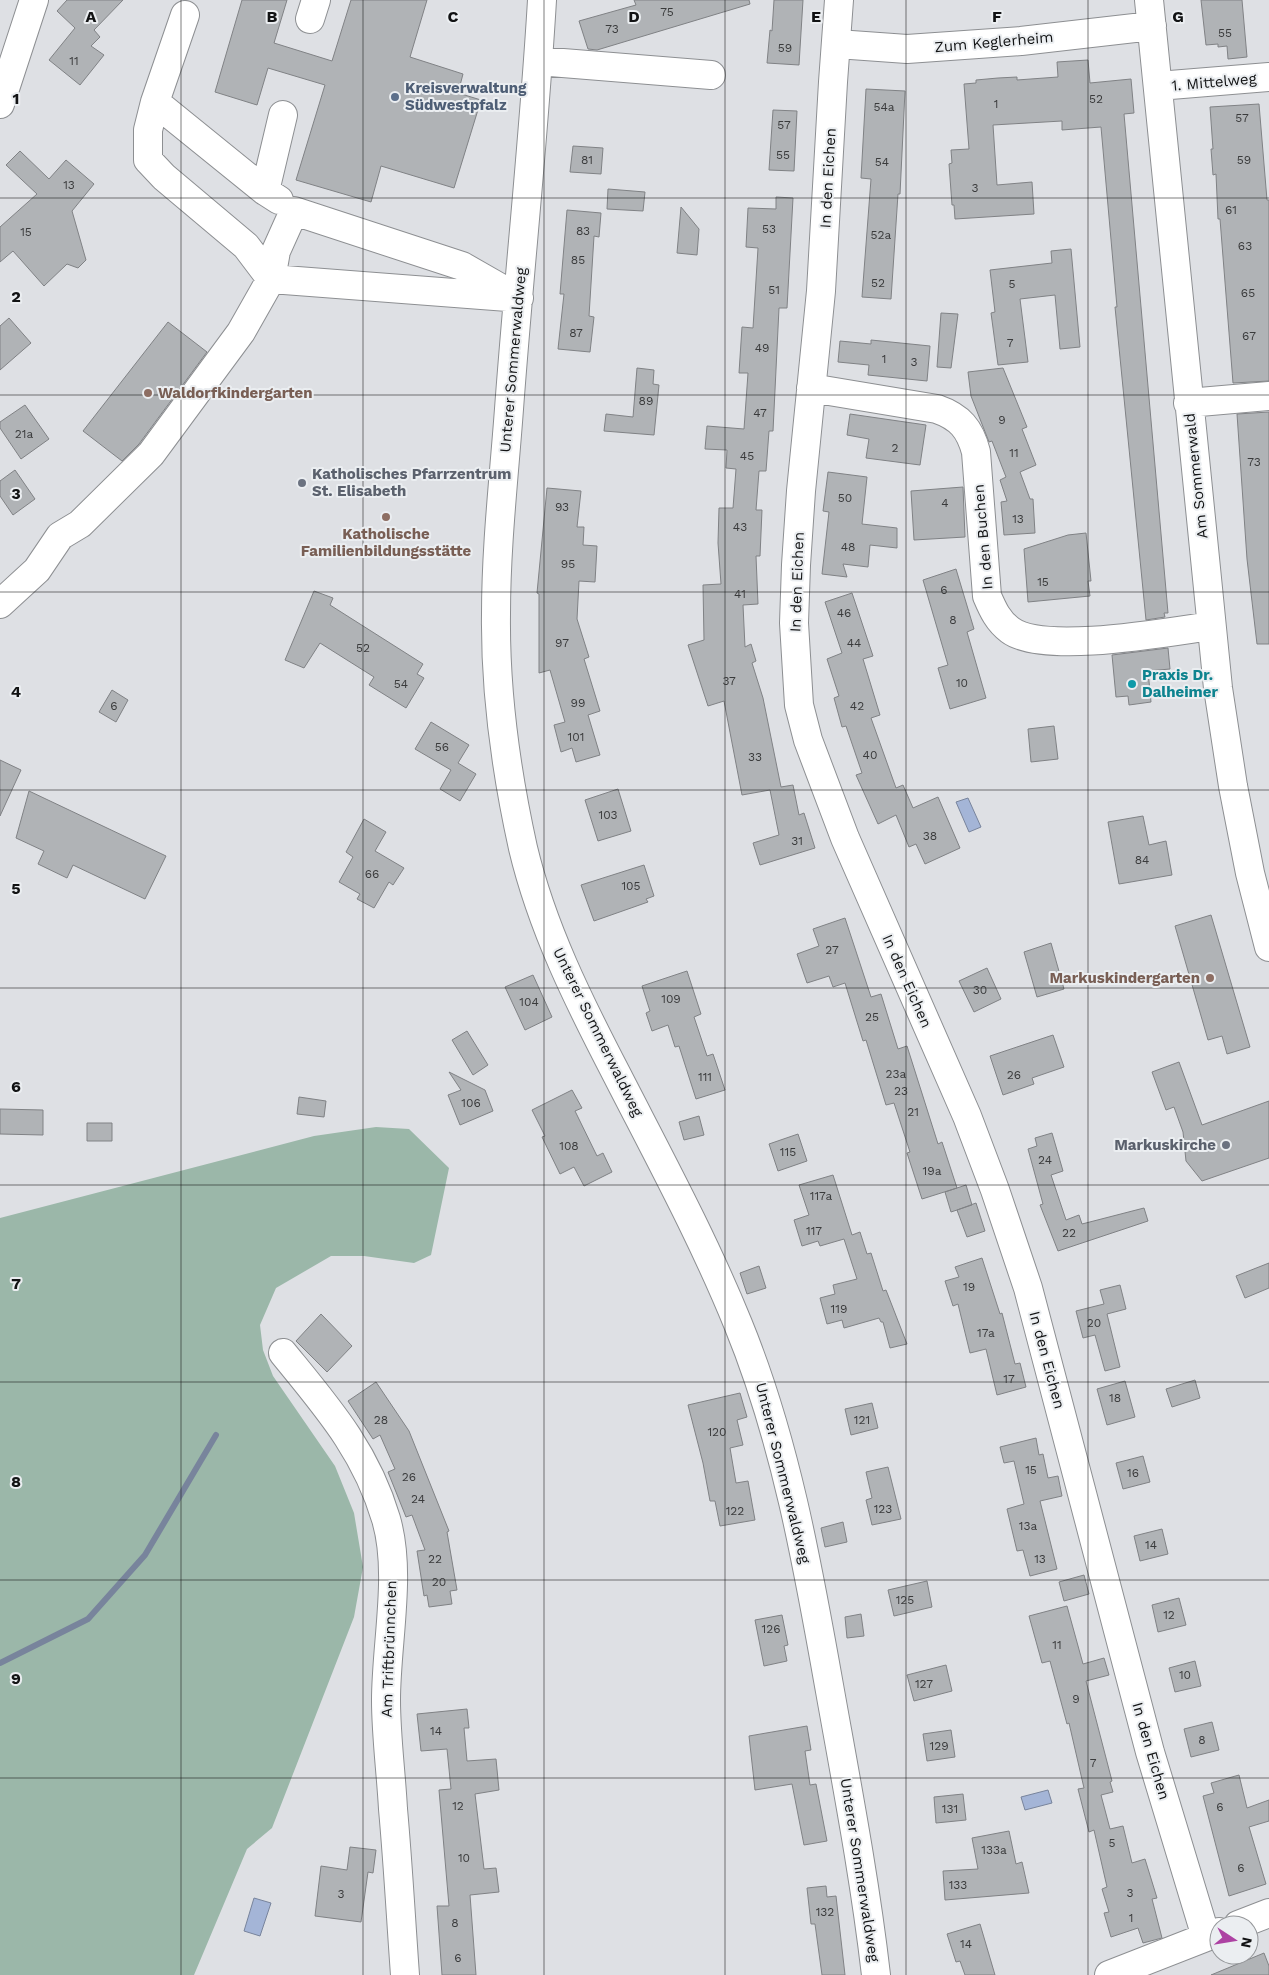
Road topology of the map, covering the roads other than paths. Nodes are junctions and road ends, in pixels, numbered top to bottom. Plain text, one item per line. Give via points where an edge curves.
1 (34, 0) edge
2 (542, 0) edge
3 (839, 0) edge
4 (1151, 13) edge
5 (185, 14) dead end
6 (836, 44) junction
7 (538, 61) junction
8 (711, 75) dead end
9 (1269, 77) edge
10 (1158, 86) junction
11 (155, 102) junction
12 (0, 104) edge
13 (283, 115) dead end
14 (265, 191) junction
15 (294, 211) junction
16 (272, 280) junction
17 (519, 298) junction
18 (811, 388) junction
19 (1269, 396) edge
20 (1188, 403) junction
21 (0, 604) edge
22 (1211, 626) junction
23 (1269, 947) edge
24 (283, 1353) dead end
25 (1209, 1923) edge
26 (1209, 1937) edge
27 (405, 1975) edge
28 (876, 1975) edge
29 (1109, 1975) edge

1 - 12 street
2 - 7 street, Unterer Sommerwaldweg
3 - 6 street, In den Eichen
4 - 6 street, Zum Keglerheim via 1021,41 907,49
4 - 10 street, Am Sommerwald
5 - 11 street
6 - 18 street, In den Eichen via 821,291
7 - 8 street
7 - 17 street, Unterer Sommerwaldweg
9 - 10 street, 1. Mittelweg
10 - 20 street, Am Sommerwald
11 - 14 street
11 - 16 street via 148,130 148,160 246,246
13 - 14 street
14 - 15 street
15 - 16 street via 276,251
15 - 17 street via 462,266
16 - 17 street
16 - 21 street via 241,332 151,454 80,524 60,536 37,570
17 - 28 street, Unterer Sommerwaldweg via 500,518 496,614 498,685 517,819 542,910 560,959 700,1237 739,1325 771,1416 811,1581 861,1863
18 - 22 street, In den Buchen via 937,409 962,422 976,452 987,596 995,615 1011,631 1047,642 1098,640
18 - 25 street, In den Eichen via 796,565 794,624 798,705 845,838 967,1116 995,1190 1028,1288 1150,1752
19 - 20 street
20 - 22 street, Am Sommerwald
22 - 23 street, Am Sommerwald via 1233,786
24 - 27 street, Am Triftbrünnchen via 339,1422 358,1452 375,1487 386,1521 392,1558 387,1750
26 - 29 street

